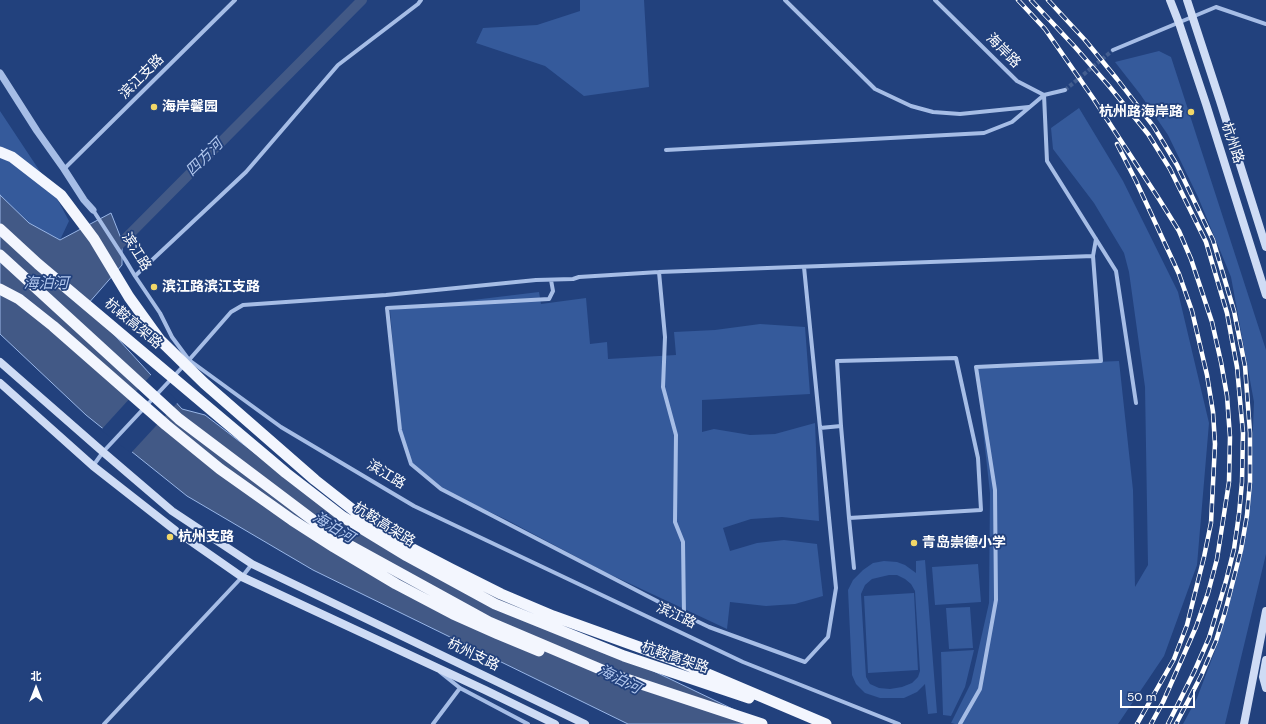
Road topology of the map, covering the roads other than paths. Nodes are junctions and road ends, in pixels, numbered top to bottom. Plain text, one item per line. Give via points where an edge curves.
1 (235, 0) edge
2 (421, 0) edge
3 (785, 0) edge
4 (935, 0) edge
5 (1170, 0) edge
6 (1186, 0) edge
7 (1193, 17) junction
8 (1179, 23) junction
9 (1266, 24) edge
10 (1113, 50) tunnel mouth
11 (0, 73) edge
12 (1065, 90) tunnel mouth
13 (1044, 96) junction
14 (1030, 107) junction
15 (666, 150) dead end
16 (0, 152) edge
17 (64, 169) junction
18 (93, 210) joint
19 (0, 229) edge
20 (1096, 239) junction
21 (1266, 247) edge
22 (0, 256) edge
23 (1093, 256) junction
24 (804, 267) junction
25 (659, 272) junction
26 (135, 276) junction
27 (551, 280) junction
28 (0, 289) edge
29 (1266, 296) edge
30 (189, 360) junction
31 (0, 362) edge
32 (0, 383) edge
33 (1136, 403) dead end
34 (841, 426) junction
35 (820, 428) junction
36 (103, 452) junction
37 (93, 466) junction
38 (849, 518) junction
39 (252, 564) junction
40 (854, 568) dead end
41 (242, 577) junction
42 (1266, 611) edge
43 (684, 615) junction
44 (1266, 660) edge
45 (429, 664) junction
46 (638, 683) junction
47 (460, 688) junction
48 (1266, 688) edge
49 (104, 724) edge
50 (433, 724) edge
51 (528, 724) edge
52 (555, 724) edge
53 (585, 724) edge
54 (762, 724) edge
55 (826, 724) edge
56 (899, 724) edge
57 (960, 724) edge
58 (1244, 724) edge

1 - 17 street, 滨江支路
2 - 26 street via 338,65 246,172
3 - 14 street via 875,88 911,106 933,112 960,114
4 - 13 street, 海岸路 via 1017,81
5 - 8 main road, 杭州路
6 - 7 main road, 杭州路
7 - 8 street
7 - 9 street via 1216,7
7 - 21 main road, 杭州路
8 - 10 street
8 - 29 main road, 杭州路
11 - 17 street, 滨江路
12 - 13 street
13 - 14 street
13 - 20 street via 1047,161
14 - 15 street via 1012,122 984,133
16 - 55 highway, bridge via 12,157 61,195 94,239 129,297 160,340 210,388 315,480 362,517 403,544 501,594 553,616 675,660
17 - 18 street, 滨江路
18 - 26 street, 滨江路
19 - 55 highway, 杭鞍高架路, bridge via 286,473 343,518 406,556 496,604 624,656
20 - 23 street
20 - 33 street via 1116,272
22 - 46 highway, bridge via 178,418 338,538 489,622
23 - 24 street
23 - 57 street via 1101,361 976,367 995,490 996,600 980,689
24 - 25 street
24 - 35 street
25 - 27 street
25 - 43 street via 665,338 662,387 676,435 675,522 683,542
26 - 30 street, 滨江路
27 - 30 street via 243,305 231,312
27 - 43 street via 553,291 549,299 387,308 400,430 411,464 441,489
28 - 46 highway, bridge via 19,298 220,469 334,547 453,614 551,656
30 - 36 street, bridge
30 - 56 street, 滨江路 via 281,427 414,506 743,662
31 - 36 main road, 杭州支路
32 - 37 main road, 杭州支路
34 - 35 street
34 - 38 street
34 - 38 street via 837,361 956,358 978,458 981,510
35 - 43 street via 836,588 828,637 805,662 709,627
36 - 37 street
36 - 39 main road, 杭州支路 via 172,511
37 - 41 main road, 杭州支路 via 176,531
38 - 40 street
39 - 41 street
39 - 53 main road, 杭州支路
41 - 45 main road, 杭州支路
41 - 49 street
42 - 58 main road
44 - 48 main road via 1263,677
45 - 47 street
45 - 52 main road, 杭州支路
46 - 54 highway, bridge
47 - 50 street
47 - 51 street

